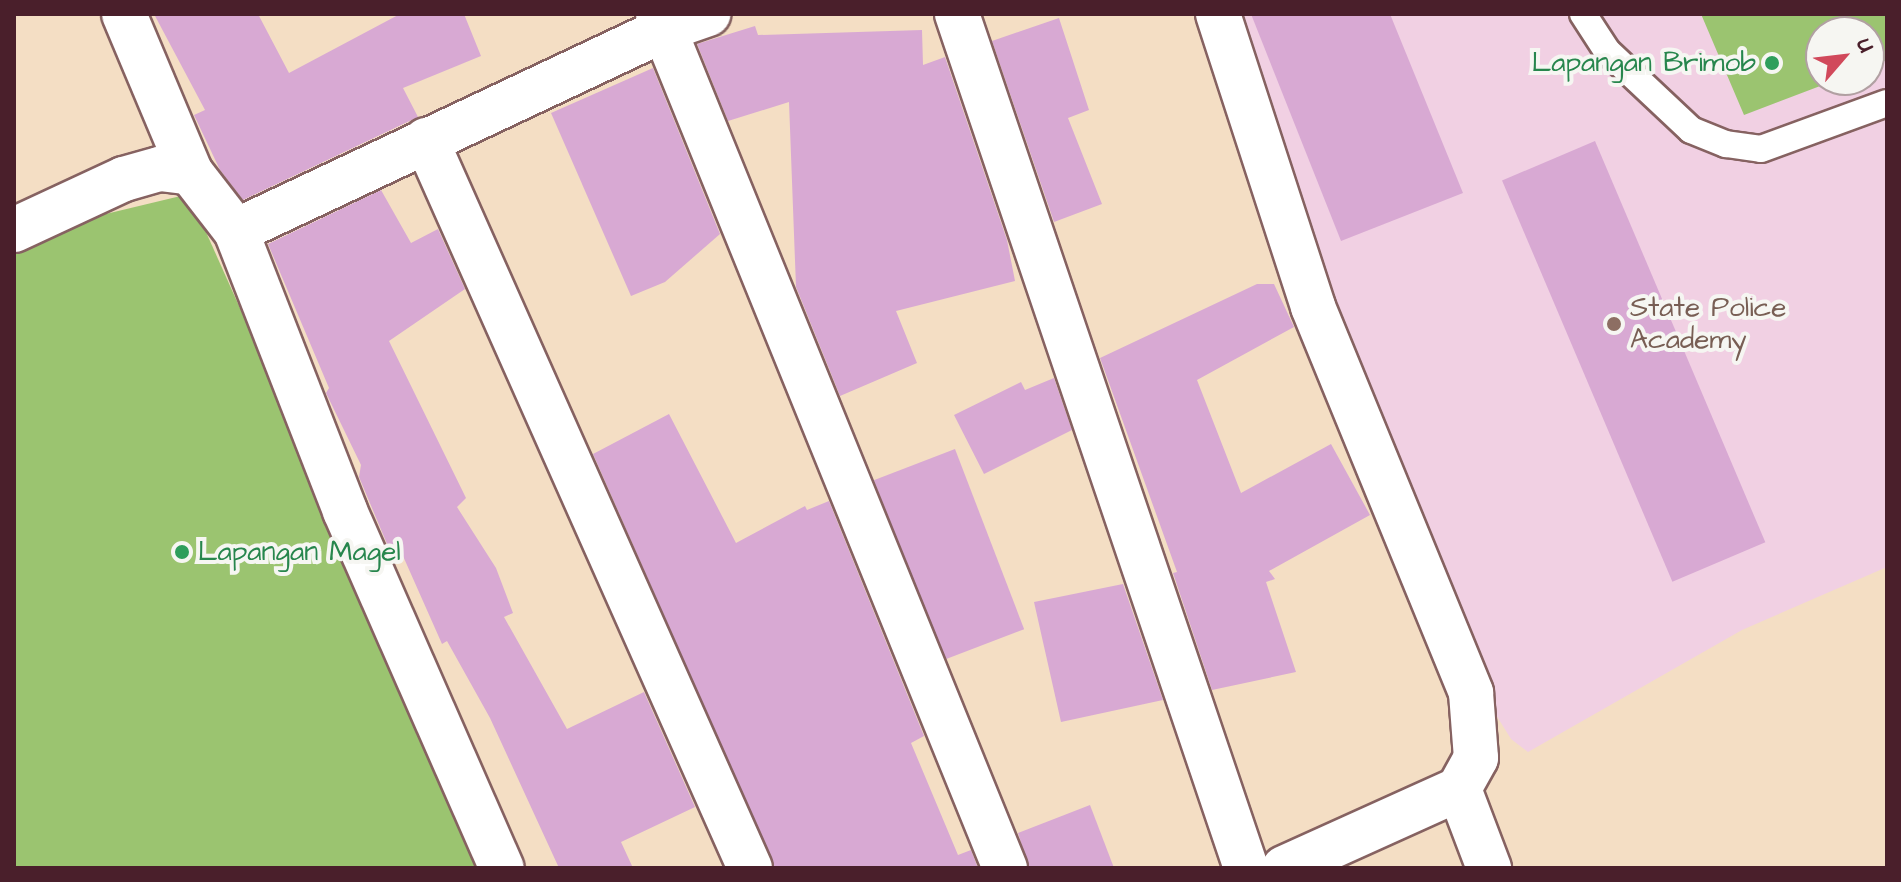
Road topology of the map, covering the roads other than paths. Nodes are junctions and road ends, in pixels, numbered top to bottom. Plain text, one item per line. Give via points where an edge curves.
1 (124, 14) edge
2 (708, 14) edge
3 (957, 14) edge
4 (1218, 14) edge
5 (1583, 14) edge
6 (661, 22) edge
7 (1887, 103) edge
8 (426, 140) junction
9 (191, 173) junction
10 (14, 230) edge
11 (236, 231) junction
12 (1459, 789) junction
13 (502, 868) edge
14 (750, 868) edge
15 (1005, 868) edge
16 (1246, 868) edge
17 (1284, 868) edge
18 (1489, 868) edge

1 - 9 street
2 - 6 street
3 - 16 street
4 - 12 street via 1313,307 1471,693 1476,758
5 - 7 lane via 1607,51 1691,130 1726,144 1761,149
6 - 8 street
6 - 15 street
8 - 11 street
8 - 14 street
9 - 10 street via 160,169 124,179
9 - 11 street
11 - 13 street via 345,511
12 - 17 street
12 - 18 street

